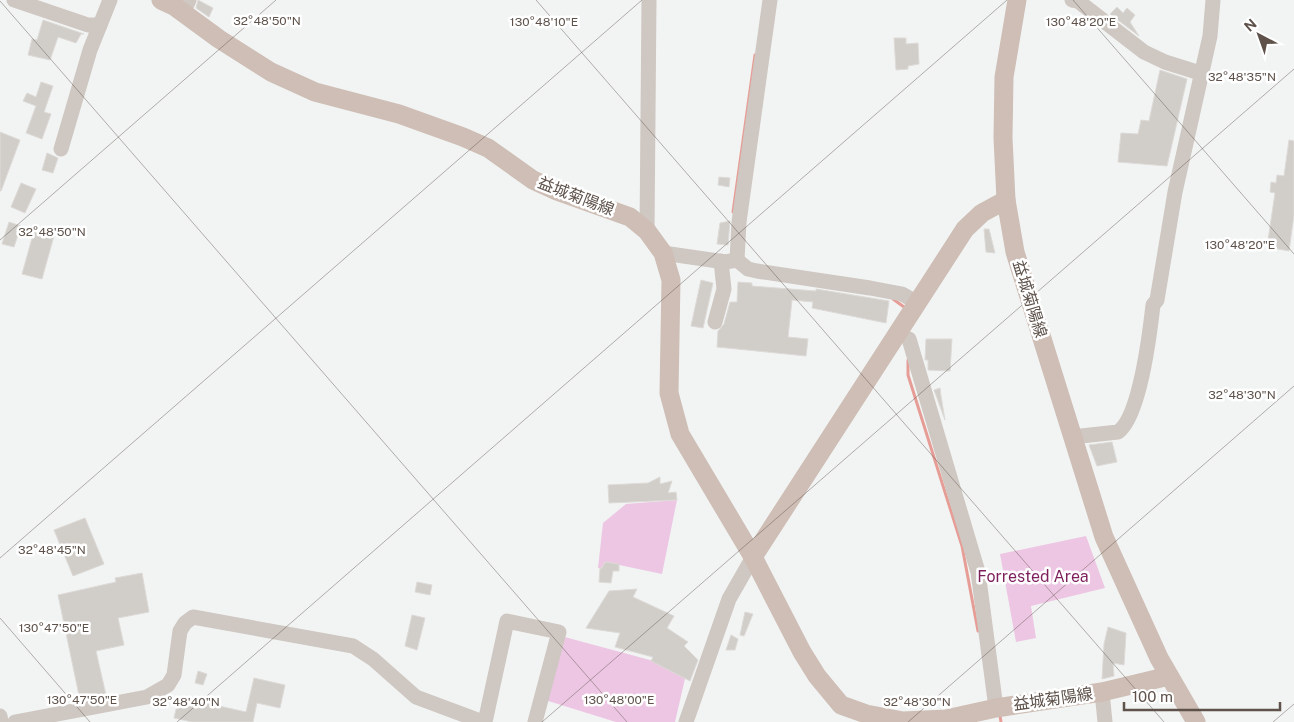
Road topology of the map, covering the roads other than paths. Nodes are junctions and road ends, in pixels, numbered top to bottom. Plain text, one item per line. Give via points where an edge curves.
1 (14, 0) edge
2 (110, 0) edge
3 (161, 0) edge
4 (649, 0) edge
5 (770, 0) edge
6 (1017, 0) edge
7 (1072, 0) edge
8 (1213, 0) edge
9 (186, 6) edge
10 (100, 25) junction
11 (1200, 73) junction
12 (61, 149) dead end
13 (1006, 200) junction
14 (647, 231) junction
15 (663, 253) junction
16 (737, 260) junction
17 (721, 261) junction
18 (918, 303) junction
19 (715, 322) dead end
20 (909, 340) dead end
21 (1072, 437) junction
22 (753, 557) junction
23 (1169, 676) junction
24 (1102, 692) junction
25 (996, 708) junction
26 (0, 716) edge
27 (1, 722) edge
28 (15, 722) edge
29 (484, 722) edge
30 (535, 722) edge
31 (686, 722) edge
32 (1105, 722) edge
33 (1196, 722) edge

1 - 10 street via 88,25
2 - 10 street
3 - 9 main road, 益城菊陽線
4 - 14 street
5 - 16 street via 739,222
6 - 13 main road, 益城菊陽線 via 1004,77
7 - 11 street via 1078,1 1144,52
8 - 11 street via 1210,36
9 - 14 main road, 益城菊陽線 via 219,39 271,72 315,92 399,114 463,137 488,148 533,180 630,217
10 - 12 street
11 - 21 street via 1174,192 1157,300 1153,304 1137,395 1126,424 1118,432
13 - 18 main road via 982,213 965,229
13 - 21 main road, 益城菊陽線 via 1015,252
14 - 15 main road, 益城菊陽線
15 - 17 street
15 - 22 main road, 益城菊陽線 via 671,280 669,393 680,434
16 - 17 street
16 - 18 street via 748,269 878,289 902,294
17 - 19 street via 724,289
18 - 22 main road
20 - 25 street via 978,572
21 - 23 main road, 益城菊陽線 via 1104,537
22 - 25 main road, 益城菊陽線 via 816,676 841,705 903,721 946,719
22 - 31 street via 729,599
23 - 24 main road, 益城菊陽線
23 - 33 main road, 益城菊陽線
24 - 25 main road, 益城菊陽線
24 - 32 street
26 - 27 street
28 - 29 street via 148,697 168,685 174,675 180,631 193,617 353,646 416,697
29 - 30 street via 507,621 559,632

